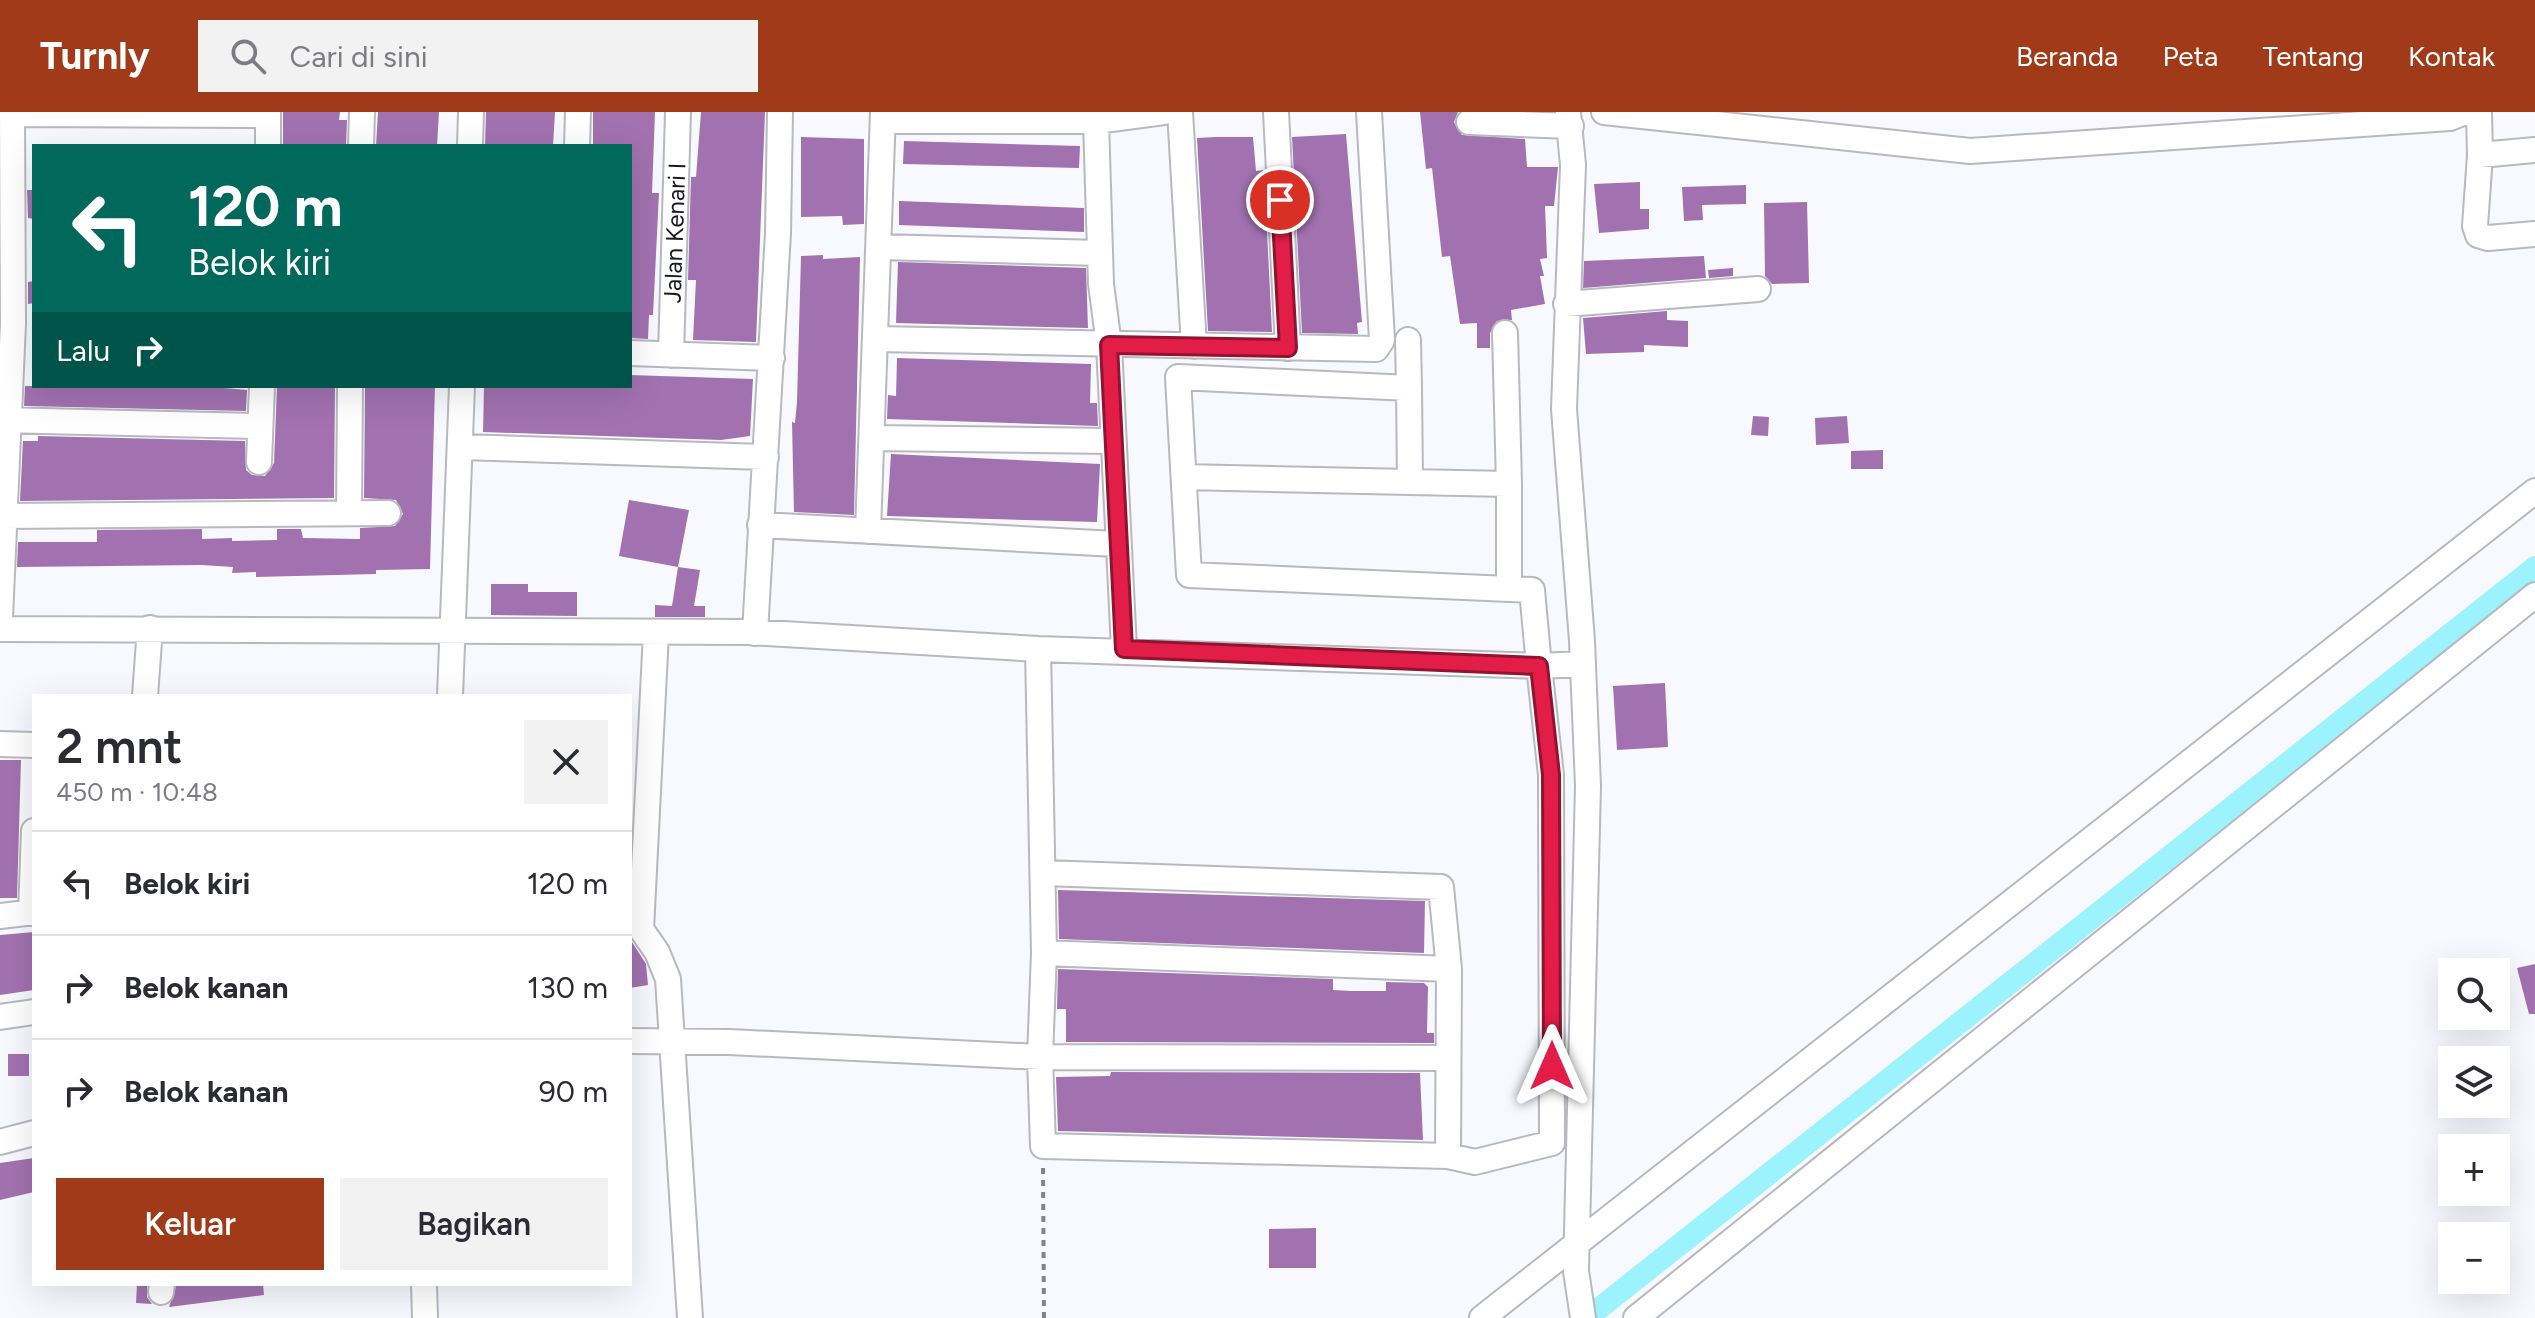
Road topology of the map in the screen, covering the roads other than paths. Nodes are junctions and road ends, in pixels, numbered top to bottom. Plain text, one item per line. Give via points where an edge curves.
1 (362, 112) edge
2 (471, 112) edge
3 (578, 112) edge
4 (678, 112) edge
5 (780, 112) edge
6 (1164, 112) edge
7 (1180, 112) edge
8 (1276, 112) edge
9 (1369, 112) edge
10 (1604, 112) edge
11 (2465, 112) edge
12 (2479, 112) edge
13 (12, 113) edge
14 (268, 114) edge
15 (883, 116) edge
16 (980, 116) edge
17 (2393, 116) edge
18 (1570, 119) edge
19 (2307, 119) edge
20 (1096, 121) junction
21 (1469, 122) dead end
22 (268, 144) edge
23 (361, 144) edge
24 (470, 144) edge
25 (577, 144) edge
26 (2535, 150) edge
27 (2480, 155) junction
28 (16, 223) edge
29 (2535, 234) edge
30 (881, 247) junction
31 (1100, 253) junction
32 (1758, 289) dead end
33 (1566, 304) junction
34 (23, 324) edge
35 (1505, 333) dead end
36 (877, 339) junction
37 (1408, 340) dead end
38 (1109, 345) junction
39 (1194, 346) junction
40 (1288, 348) junction
41 (632, 353) edge
42 (671, 355) junction
43 (772, 358) junction
44 (262, 388) edge
45 (350, 388) edge
46 (462, 388) edge
47 (1409, 388) junction
48 (5, 420) edge
49 (260, 426) junction
50 (872, 438) junction
51 (1112, 441) junction
52 (461, 447) junction
53 (766, 457) junction
54 (259, 462) dead end
55 (1184, 477) junction
56 (1410, 482) junction
57 (1509, 484) junction
58 (2535, 491) edge
59 (349, 513) junction
60 (388, 513) dead end
61 (3, 516) edge
62 (760, 525) junction
63 (868, 531) junction
64 (1116, 544) junction
65 (1509, 589) junction
66 (2535, 595) edge
67 (0, 618) edge
68 (150, 628) junction
69 (0, 629) edge
70 (455, 629) junction
71 (656, 633) junction
72 (755, 633) junction
73 (1038, 649) junction
74 (1124, 649) junction
75 (1583, 664) junction
76 (1539, 666) junction
77 (145, 694) edge
78 (450, 694) edge
79 (0, 744) edge
80 (32, 745) edge
81 (640, 749) edge
82 (1043, 873) junction
83 (32, 912) edge
84 (0, 916) edge
85 (636, 930) edge
86 (1044, 953) junction
87 (1449, 969) junction
88 (32, 1012) edge
89 (0, 1017) edge
90 (632, 1041) edge
91 (673, 1041) junction
92 (1040, 1057) junction
93 (1447, 1058) junction
94 (32, 1134) edge
95 (0, 1142) edge
96 (1552, 1143) junction
97 (1448, 1156) junction
98 (1577, 1207) junction
99 (1576, 1244) junction
100 (424, 1286) edge
101 (425, 1318) edge
102 (690, 1318) edge
103 (1482, 1318) edge
104 (1583, 1318) edge
105 (1636, 1318) edge

1 - 23 street
2 - 24 street
3 - 25 street
4 - 42 street, Jalan Kenari I
5 - 43 street
6 - 20 street
7 - 39 street
8 - 40 street
9 - 40 street via 1381,346
10 - 19 street via 1970,151 2203,136
11 - 17 street via 2450,118
12 - 27 street
13 - 14 street
13 - 28 street
14 - 22 street
15 - 16 street
15 - 30 street
16 - 20 street
17 - 19 street
18 - 21 street
18 - 33 street
20 - 31 street
26 - 27 street
27 - 29 street via 2478,235
28 - 34 street
30 - 31 street
30 - 36 street
31 - 38 street
32 - 33 street
33 - 75 street via 1564,409
34 - 48 street
35 - 57 street
36 - 38 street
36 - 50 street
37 - 47 street
38 - 39 street
38 - 51 street
39 - 40 street
41 - 42 street
42 - 43 street
43 - 53 street
44 - 49 street
45 - 59 street
46 - 52 street
47 - 55 street via 1178,377
47 - 56 street
48 - 49 street
48 - 61 street
49 - 54 street
50 - 51 street
50 - 63 street
51 - 64 street
52 - 53 street
52 - 70 street
53 - 62 street
55 - 56 street
55 - 65 street via 1189,575
56 - 57 street
57 - 65 street
58 - 99 street
59 - 60 street
59 - 61 street
61 - 67 street
62 - 63 street
62 - 72 street
63 - 64 street
64 - 74 street
65 - 76 street via 1532,590
66 - 105 street
68 - 69 street
68 - 70 street
68 - 77 street
70 - 71 street
70 - 78 street
71 - 72 street
71 - 81 street
72 - 73 street
73 - 74 street
73 - 82 street
74 - 76 street
75 - 76 street
75 - 98 street via 1587,886
76 - 96 street via 1551,775
79 - 80 street
81 - 85 street
82 - 86 street
82 - 87 street via 1441,887
83 - 84 street
85 - 91 street via 657,952 668,979
86 - 87 street
86 - 92 street
87 - 93 street
88 - 89 street
90 - 91 street
91 - 92 street
91 - 102 street
92 - 93 street
92 - 97 street via 1043,1146
93 - 97 street
94 - 95 street
96 - 97 street via 1475,1162
96 - 98 street
98 - 99 street
99 - 103 street
99 - 104 street
100 - 101 street

